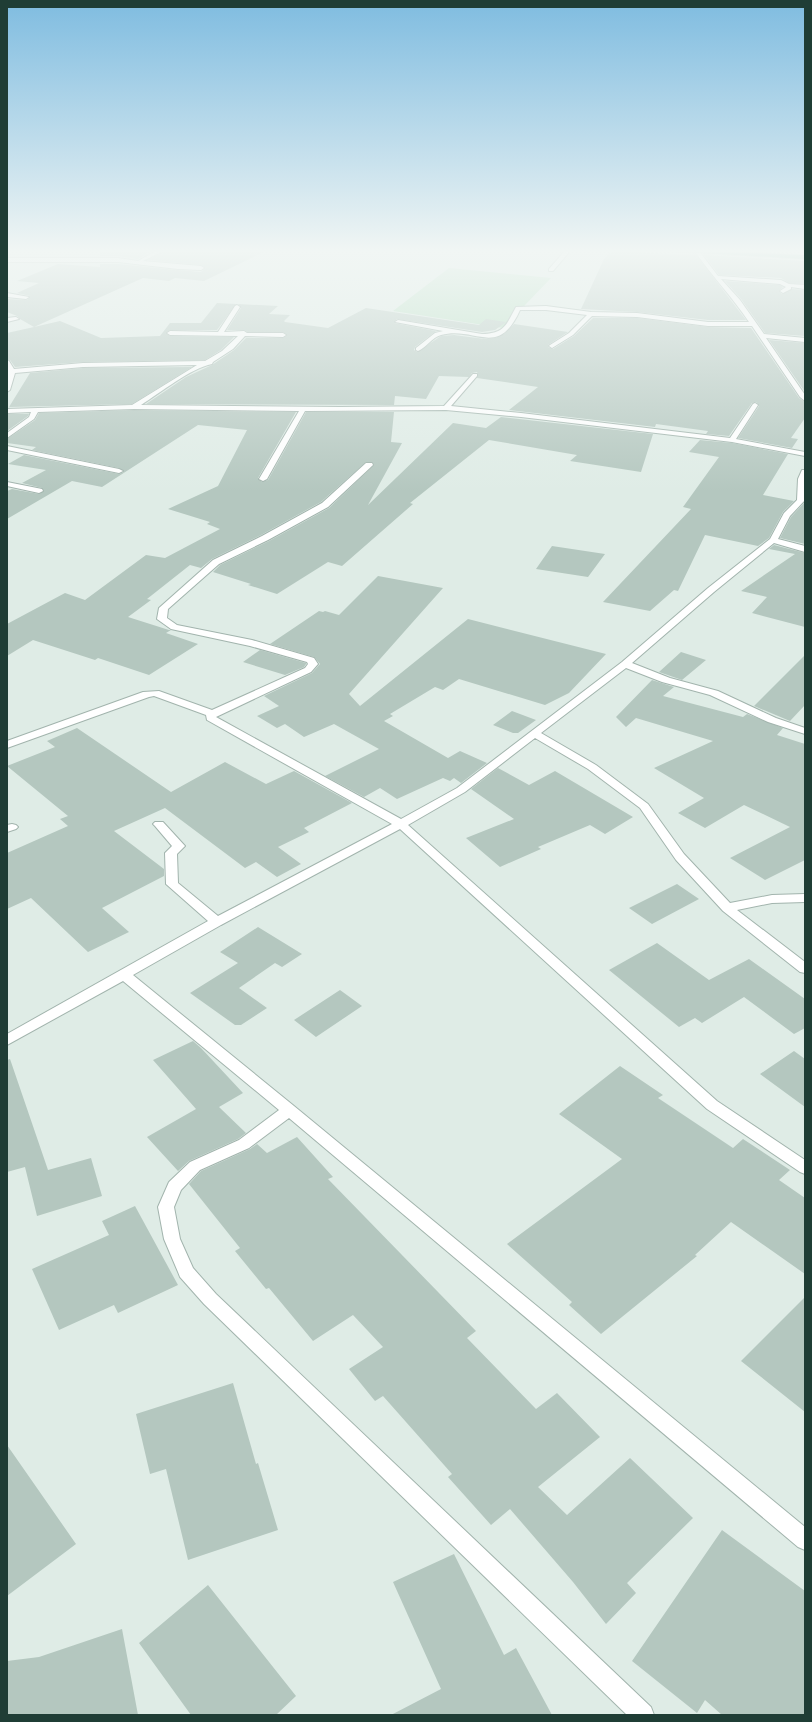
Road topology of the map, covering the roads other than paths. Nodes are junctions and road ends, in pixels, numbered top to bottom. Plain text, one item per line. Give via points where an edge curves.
1 (454, 331) edge
2 (502, 331) edge
3 (574, 331) edge
4 (758, 331) edge
5 (458, 332) junction
6 (170, 333) dead end
7 (220, 333) joint
8 (244, 333) junction
9 (283, 335) dead end
10 (761, 336) junction
11 (805, 340) edge
12 (552, 346) dead end
13 (418, 349) dead end
14 (7, 362) edge
15 (210, 363) junction
16 (10, 372) edge
17 (475, 375) dead end
18 (7, 390) edge
19 (805, 398) edge
20 (755, 405) dead end
21 (134, 406) junction
22 (446, 408) junction
23 (303, 409) junction
24 (36, 410) junction
25 (7, 411) edge
26 (7, 436) edge
27 (732, 440) junction
28 (7, 448) edge
29 (805, 454) edge
30 (369, 465) dead end
31 (119, 471) dead end
32 (805, 472) edge
33 (263, 479) dead end
34 (7, 484) edge
35 (39, 491) dead end
36 (773, 540) junction
37 (805, 549) edge
38 (625, 664) junction
39 (212, 714) junction
40 (805, 731) edge
41 (535, 734) junction
42 (7, 745) edge
43 (159, 824) dead end
44 (401, 824) junction
45 (805, 898) edge
46 (727, 908) junction
47 (217, 922) junction
48 (805, 968) edge
49 (124, 975) junction
50 (7, 1040) edge
51 (289, 1110) junction
52 (805, 1168) edge
53 (805, 1540) edge
54 (643, 1715) edge

1 - 5 street
2 - 5 street via 482,336
3 - 12 street
4 - 10 street
5 - 13 street via 437,334
6 - 7 street
7 - 8 street
8 - 9 street
8 - 15 street via 236,344
10 - 11 street
10 - 19 street
14 - 16 street
15 - 16 street via 92,365
15 - 21 street via 188,373
16 - 18 street
17 - 22 street
20 - 27 street
21 - 23 street
21 - 24 street
22 - 23 street
22 - 27 street
23 - 33 street
24 - 25 street
24 - 26 street via 32,418
27 - 29 street
28 - 31 street
30 - 39 street via 325,505 216,562 164,608 162,619 174,627 252,643 311,660 313,664 295,677
32 - 36 street via 801,500 787,515
34 - 35 street
36 - 37 street
36 - 38 street
38 - 40 street via 666,680 714,693 772,720
38 - 41 street
39 - 42 street via 155,693 147,694
39 - 44 street via 211,718
41 - 44 street via 461,790
41 - 46 street via 592,767 644,806 680,857
43 - 47 street via 179,846 171,853 172,884
44 - 47 street
44 - 52 street via 712,1105
45 - 46 street via 772,899
46 - 48 street
47 - 49 street
49 - 50 street
49 - 51 street
51 - 53 street
51 - 54 street via 244,1144 195,1166 176,1186 166,1207 172,1239 186,1272 210,1299

